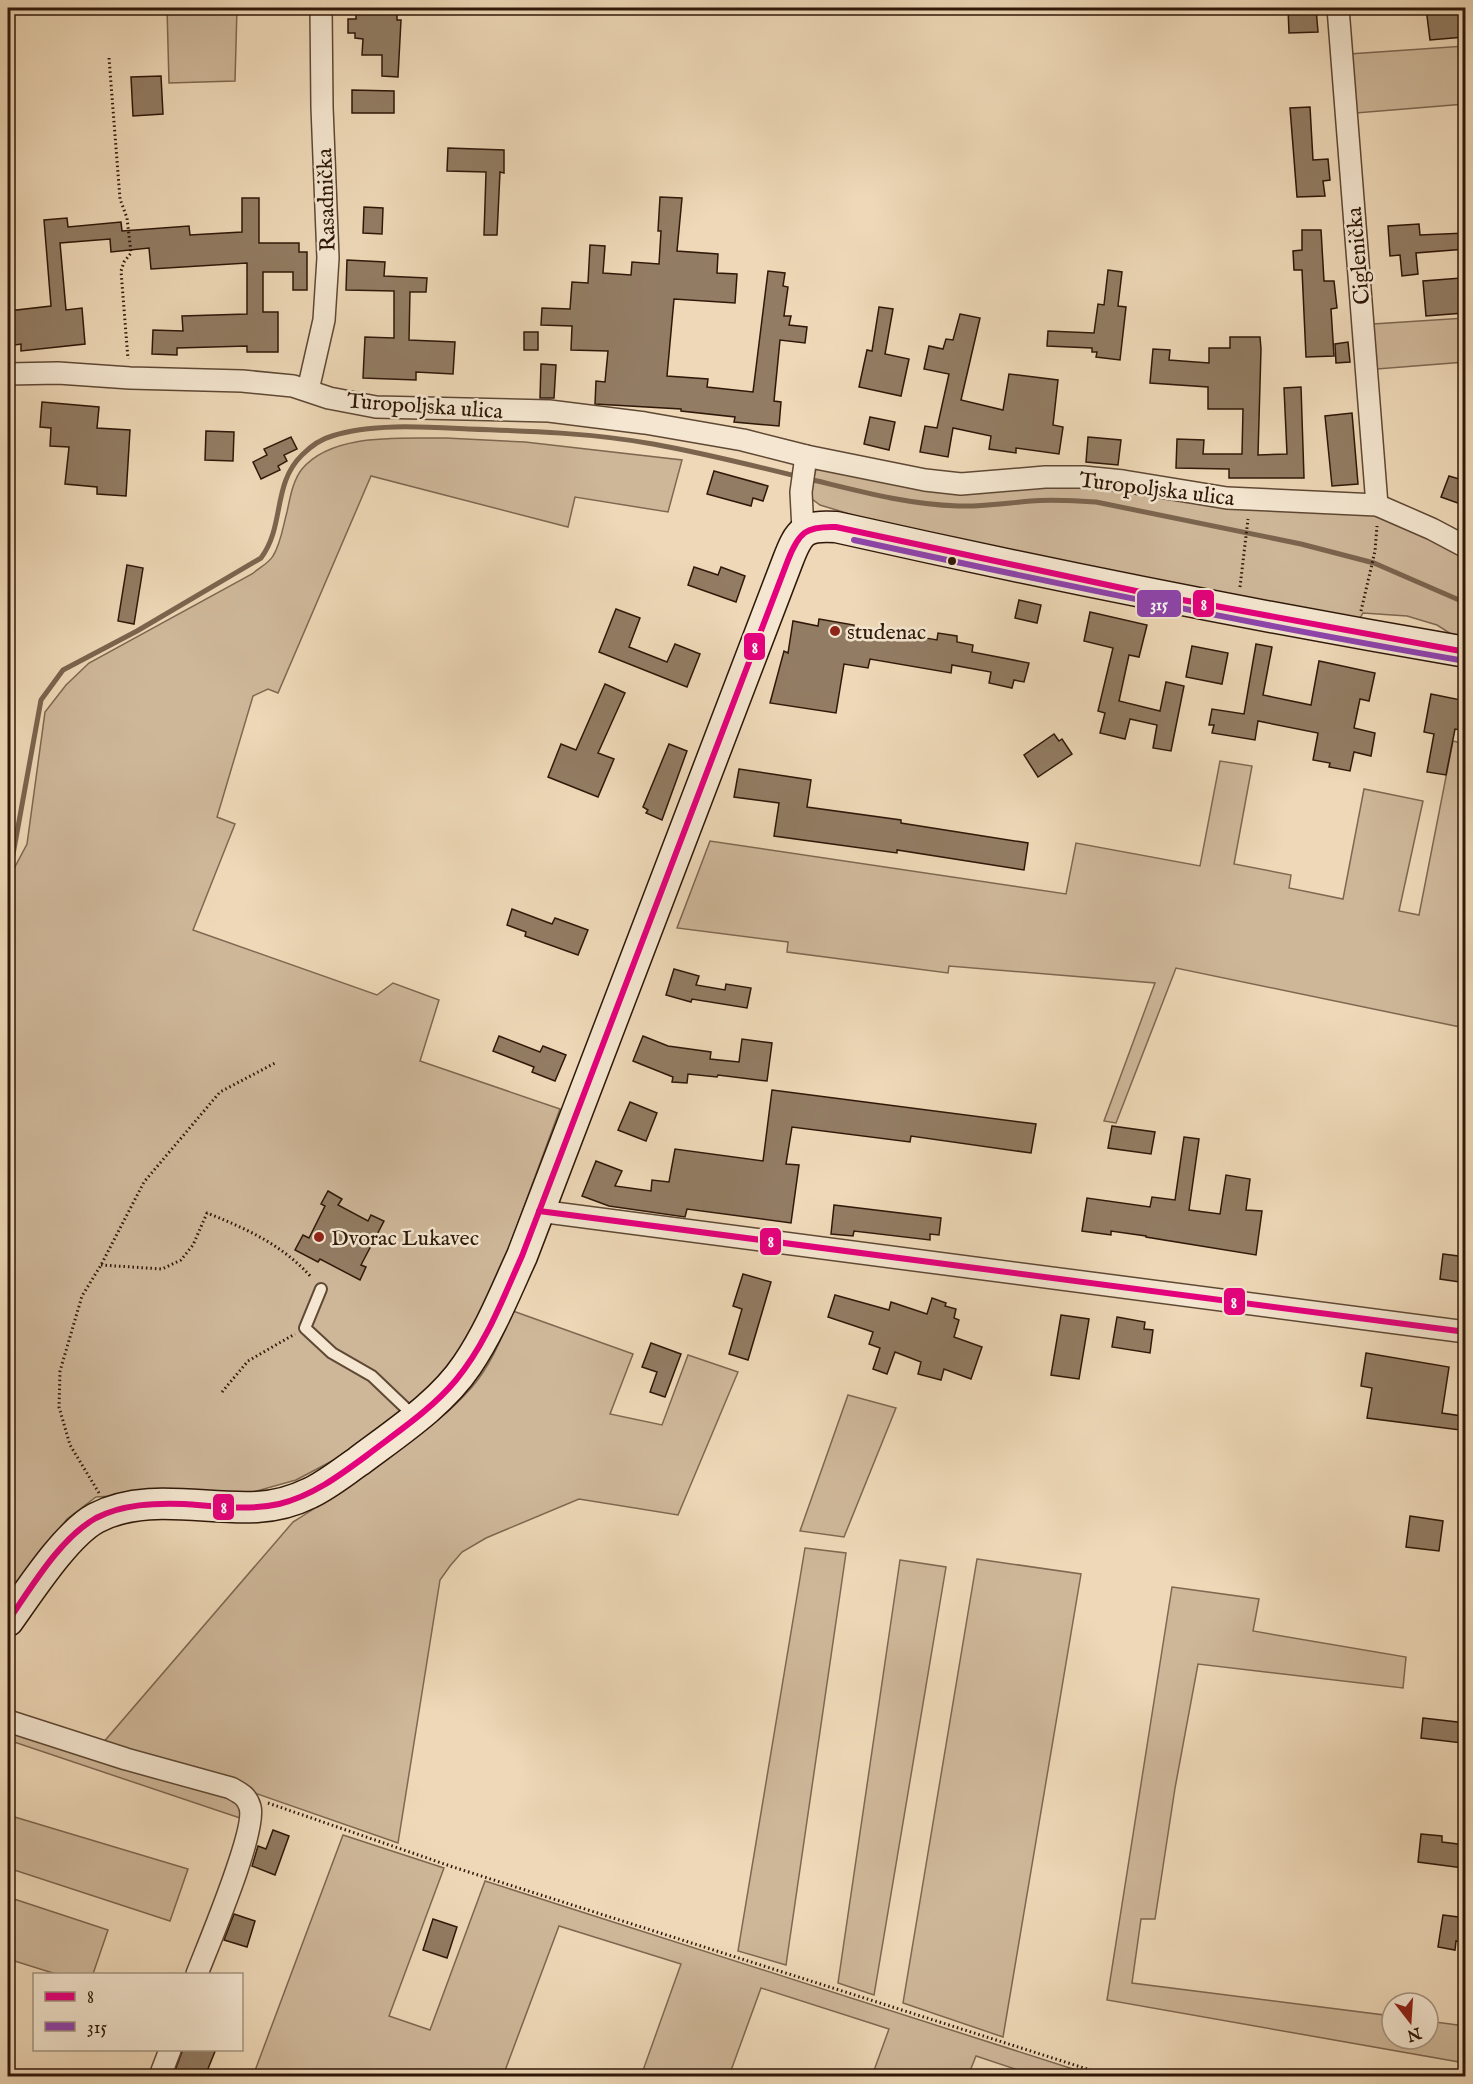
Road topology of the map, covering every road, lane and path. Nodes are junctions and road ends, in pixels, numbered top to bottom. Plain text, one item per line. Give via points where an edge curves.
1 (321, 8) edge
2 (1338, 8) edge
3 (109, 57) dead end
4 (8, 374) edge
5 (130, 378) junction
6 (308, 390) junction
7 (804, 462) junction
8 (1377, 505) junction
9 (1248, 525) dead end
10 (803, 530) junction
11 (1466, 546) edge
12 (1238, 611) junction
13 (1356, 633) junction
14 (1466, 652) edge
15 (277, 1062) dead end
16 (539, 1211) junction
17 (101, 1265) junction
18 (321, 1289) joint
19 (305, 1328) junction
20 (1466, 1332) edge
21 (222, 1392) dead end
22 (416, 1417) junction
23 (111, 1512) junction
24 (8, 1621) edge
25 (8, 1721) edge
26 (244, 1795) junction
27 (197, 1973) edge
28 (169, 2051) edge
29 (160, 2076) edge
30 (1109, 2076) edge

1 - 6 street, Rasadnička via 328,258 324,320
2 - 8 street, Ciglenička
3 - 5 path via 120,199 127,218 131,253 121,271
4 - 5 street, Turopoljska ulica
5 - 6 street, Turopoljska ulica via 242,381
6 - 7 street, Turopoljska ulica via 376,407 549,411 645,423 743,441
7 - 8 street, Turopoljska ulica via 961,484 1083,477 1227,498
7 - 10 street
8 - 11 street, Turopoljska ulica
8 - 13 path via 1375,551
9 - 12 path
10 - 12 street via 836,527
10 - 16 street via 795,541
12 - 13 street
13 - 14 street
15 - 17 path via 220,1092 144,1182
16 - 20 street
16 - 22 street via 482,1342 450,1386
17 - 18 path via 162,1269 181,1260 193,1245 207,1213 257,1234 299,1263
17 - 23 path via 82,1296 60,1371 59,1407 70,1445
18 - 19 lane
19 - 21 path via 248,1361
19 - 22 lane via 332,1353 372,1376
22 - 23 street via 334,1479 287,1502 258,1508 140,1505
23 - 24 street via 73,1536
25 - 26 street
26 - 27 street via 251,1818 246,1842
26 - 30 path via 453,1867
28 - 29 street

